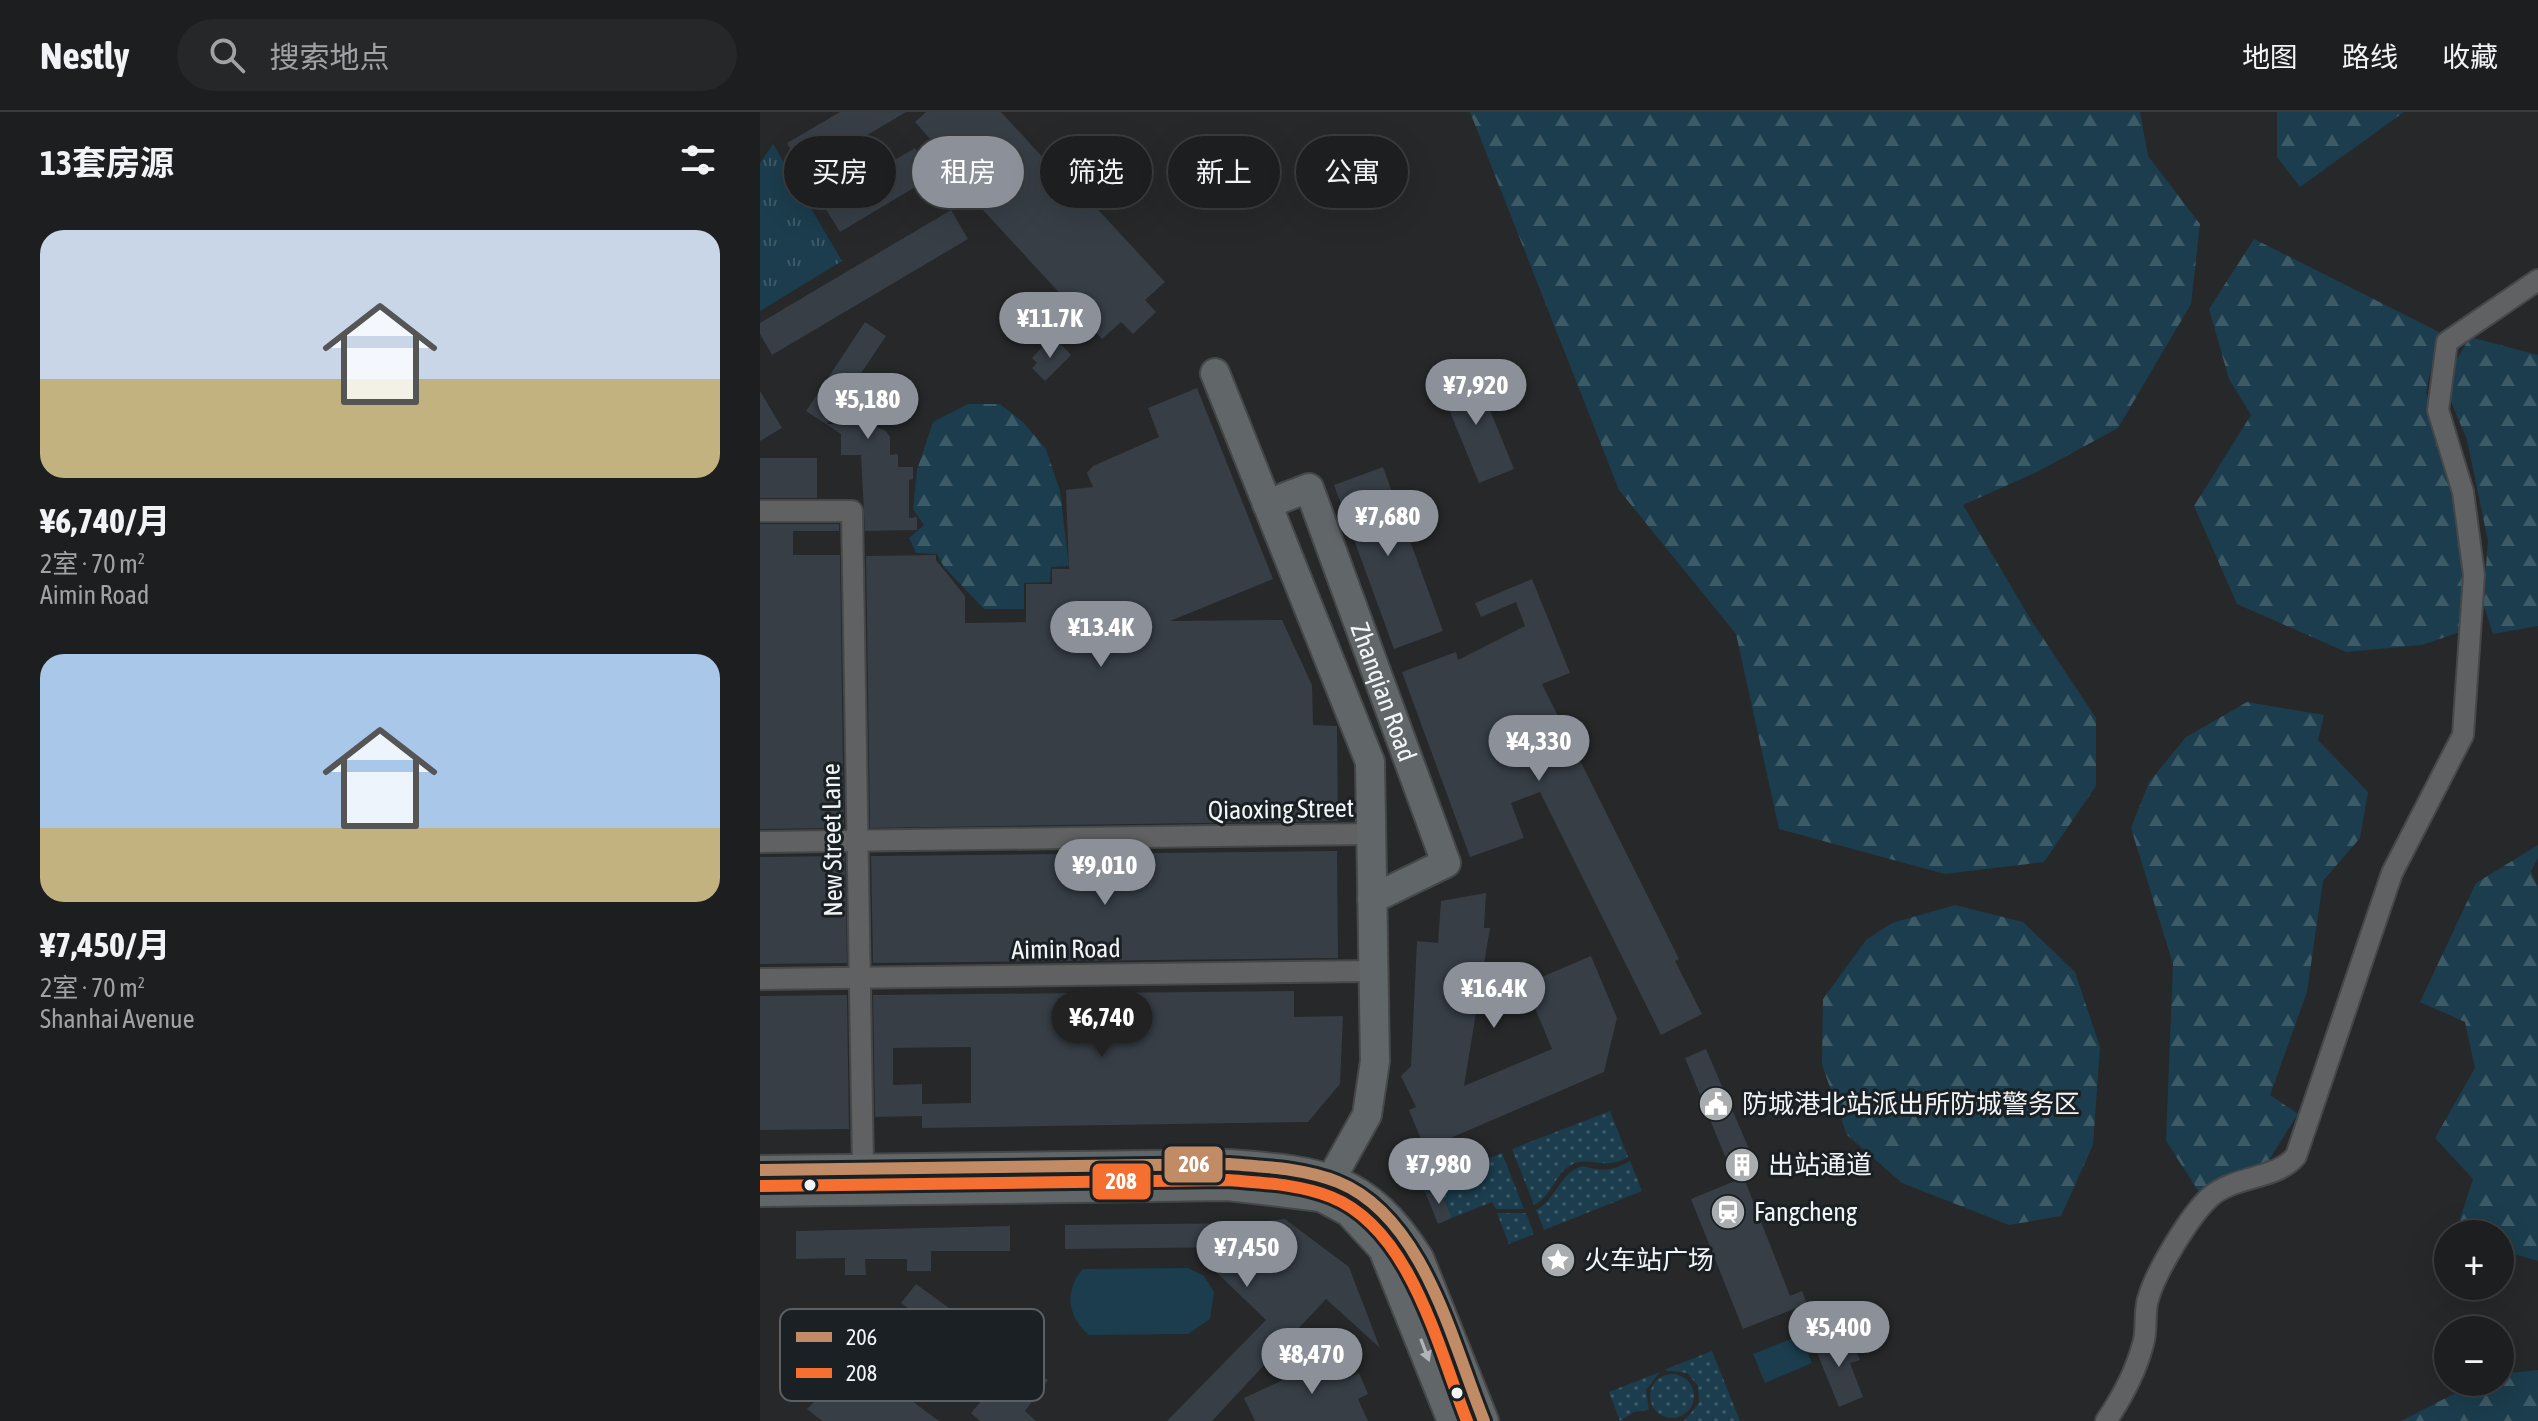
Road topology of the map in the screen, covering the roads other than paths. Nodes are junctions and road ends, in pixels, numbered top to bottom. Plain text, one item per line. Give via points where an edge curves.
1 (2538, 280) edge
2 (1215, 373) dead end
3 (1267, 504) junction
4 (760, 511) edge
5 (1371, 834) junction
6 (859, 841) junction
7 (760, 842) edge
8 (1372, 899) junction
9 (1373, 971) junction
10 (860, 978) junction
11 (760, 979) edge
12 (863, 1169) junction
13 (760, 1170) edge
14 (1326, 1187) junction
15 (760, 1192) edge
16 (1452, 1421) edge
17 (1484, 1421) edge
18 (2106, 1421) edge

1 - 18 street via 2447,342 2438,410 2463,492 2474,575 2463,735 2392,873 2296,1156 2287,1168 2246,1178 2210,1197 2169,1253 2148,1297 2144,1343
2 - 3 main road, Zhanqian Road
3 - 5 main road, Zhanqian Road via 1370,762
3 - 8 main road, Zhanqian Road via 1309,488 1446,863
4 - 6 street, New Street Lane via 852,511
5 - 6 street, Qiaoxing Street
5 - 8 main road, Zhanqian Road
6 - 7 street, Qiaoxing Street
6 - 10 street, New Street Lane
8 - 9 main road, Zhanqian Road
9 - 10 street, Aimin Road
9 - 14 main road, Zhanqian Road via 1375,1061 1367,1115
10 - 11 street, Aimin Road
10 - 12 street, New Street Lane
12 - 13 main road
12 - 14 main road via 1229,1164 1291,1169
14 - 15 main road
14 -> 16 main road via 1383,1249
14 - 17 main road via 1378,1207 1404,1235 1425,1269

